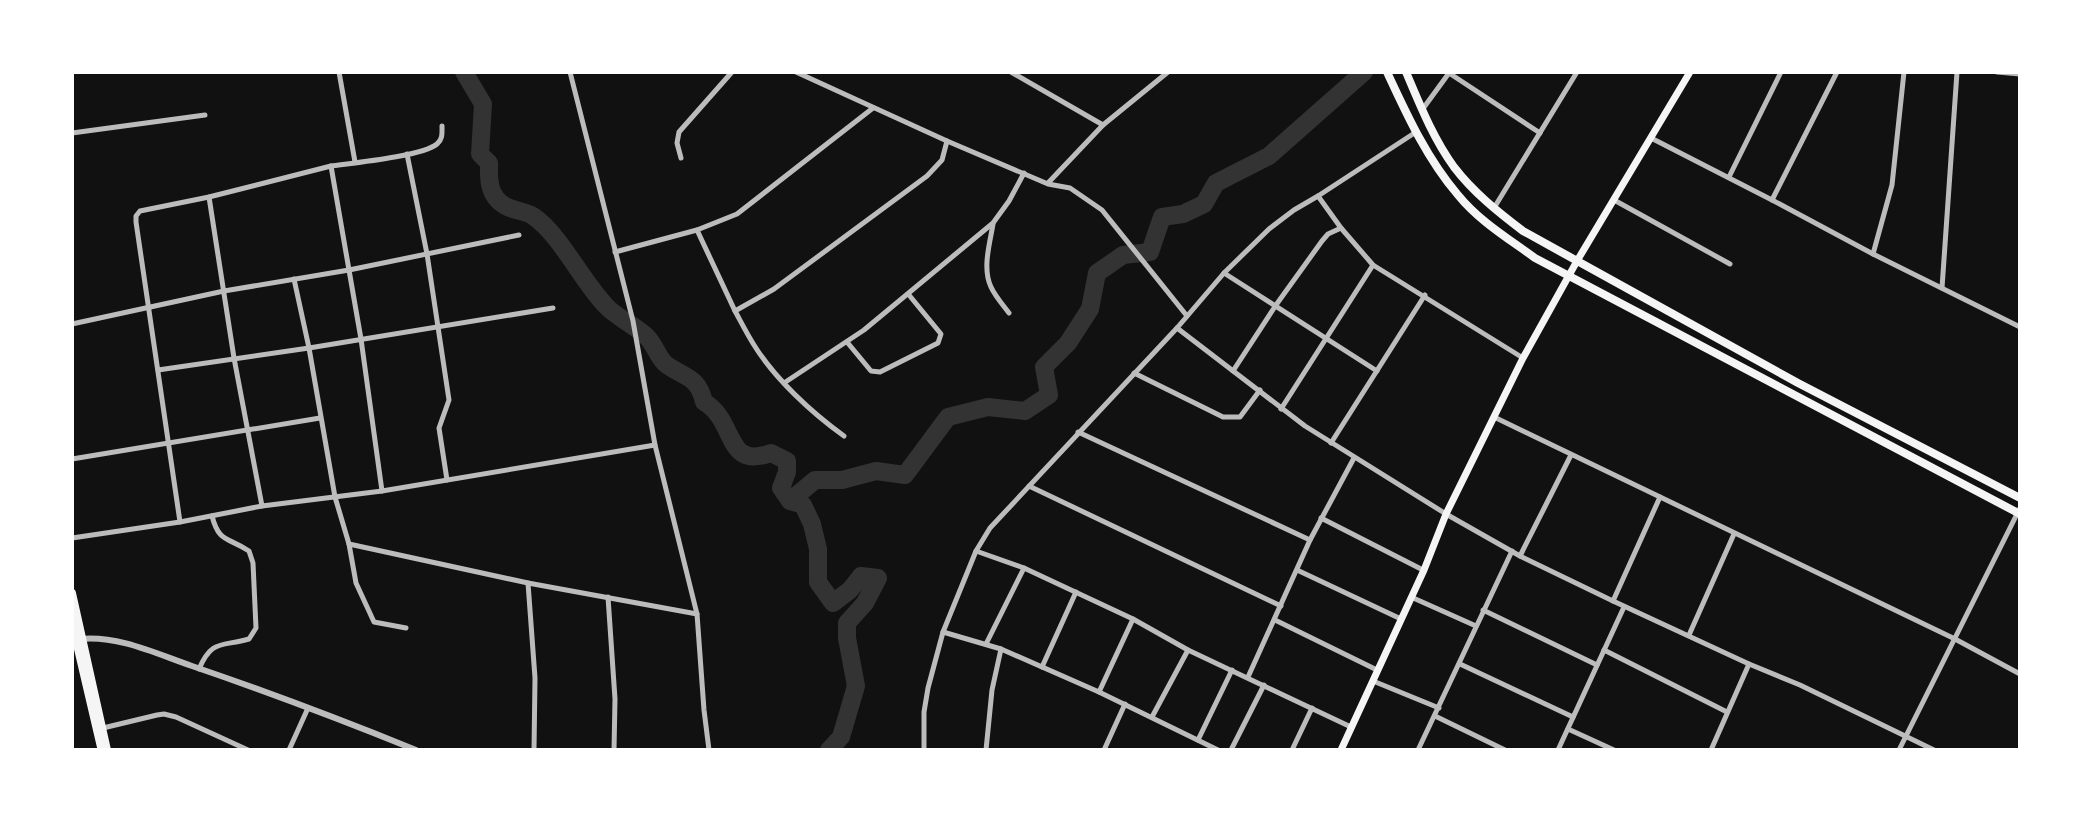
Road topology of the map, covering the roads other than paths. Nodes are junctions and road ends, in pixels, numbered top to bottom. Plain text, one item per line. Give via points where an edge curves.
1 (339, 72) edge
2 (570, 72) edge
3 (732, 72) edge
4 (796, 72) edge
5 (1011, 72) edge
6 (1156, 72) edge
7 (1168, 72) edge
8 (1387, 72) edge
9 (1406, 72) edge
10 (1449, 72) edge
11 (1577, 72) edge
12 (1690, 72) edge
13 (1781, 72) edge
14 (1837, 72) edge
15 (1904, 72) edge
16 (1957, 72) edge
17 (1997, 72) edge
18 (2020, 74) edge
19 (1157, 81) junction
20 (873, 108) junction
21 (1422, 110) junction
22 (205, 115) dead end
23 (1103, 125) junction
24 (442, 126) dead end
25 (1416, 132) junction
26 (72, 133) edge
27 (1540, 133) junction
28 (1651, 138) junction
29 (947, 141) junction
30 (407, 154) junction
31 (681, 158) dead end
32 (355, 162) junction
33 (331, 166) junction
34 (1024, 173) junction
35 (1729, 177) junction
36 (1048, 184) junction
37 (1318, 196) junction
38 (209, 197) junction
39 (1614, 200) junction
40 (1772, 200) junction
41 (1494, 208) junction
42 (993, 223) junction
43 (1341, 228) junction
44 (697, 230) junction
45 (519, 235) dead end
46 (615, 252) junction
47 (427, 254) junction
48 (1873, 254) junction
49 (1577, 261) junction
50 (1730, 264) dead end
51 (1373, 265) junction
52 (349, 270) junction
53 (1224, 273) junction
54 (1569, 277) junction
55 (294, 279) junction
56 (1942, 288) junction
57 (224, 291) junction
58 (909, 295) junction
59 (1425, 295) junction
60 (1276, 305) junction
61 (149, 306) junction
62 (553, 308) dead end
63 (735, 311) junction
64 (1009, 313) dead end
65 (1187, 316) junction
66 (72, 324) edge
67 (439, 326) junction
68 (2020, 327) edge
69 (1177, 328) junction
70 (1326, 338) junction
71 (361, 339) junction
72 (847, 342) junction
73 (309, 348) junction
74 (234, 358) junction
75 (1523, 358) junction
76 (158, 370) junction
77 (1233, 371) junction
78 (1377, 371) junction
79 (1134, 373) junction
80 (784, 383) junction
81 (1260, 390) junction
82 (1281, 409) junction
83 (1494, 416) junction
84 (320, 418) junction
85 (247, 429) junction
86 (1078, 432) junction
87 (844, 436) dead end
88 (167, 442) junction
89 (1331, 443) junction
90 (655, 445) junction
91 (1571, 455) junction
92 (1354, 458) junction
93 (72, 459) edge
94 (447, 480) junction
95 (1029, 486) junction
96 (382, 491) junction
97 (335, 497) junction
98 (1660, 497) junction
99 (2020, 498) edge
100 (262, 506) junction
101 (2019, 512) edge
102 (1446, 514) junction
103 (212, 516) junction
104 (1321, 518) junction
105 (180, 522) junction
106 (1734, 534) junction
107 (72, 538) edge
108 (1310, 540) junction
109 (349, 544) junction
110 (976, 551) junction
111 (1512, 551) junction
112 (1520, 556) junction
113 (1024, 568) junction
114 (1297, 570) junction
115 (1424, 570) junction
116 (528, 583) junction
117 (1076, 592) junction
118 (72, 593) edge
119 (608, 597) junction
120 (1411, 597) junction
121 (1613, 601) junction
122 (1281, 606) junction
123 (1624, 607) junction
124 (1483, 610) junction
125 (697, 614) junction
126 (1133, 619) junction
127 (1401, 619) junction
128 (1275, 620) junction
129 (72, 623) edge
130 (1476, 626) junction
131 (406, 628) dead end
132 (943, 632) junction
133 (1688, 635) junction
134 (77, 639) edge
135 (1955, 639) junction
136 (986, 644) junction
137 (1001, 649) junction
138 (1188, 650) junction
139 (1604, 650) junction
140 (1460, 664) junction
141 (1749, 664) junction
142 (1597, 665) junction
143 (1042, 667) junction
144 (199, 669) junction
145 (1232, 670) junction
146 (1377, 670) junction
147 (2020, 674) edge
148 (1248, 677) junction
149 (1373, 680) junction
150 (1264, 685) junction
151 (1099, 692) junction
152 (1125, 704) junction
153 (308, 708) junction
154 (1312, 708) junction
155 (1439, 708) junction
156 (1727, 712) junction
157 (1435, 716) junction
158 (1152, 717) junction
159 (1573, 717) junction
160 (100, 728) junction
161 (1353, 728) junction
162 (1568, 729) junction
163 (1906, 736) junction
164 (1198, 740) junction
165 (105, 750) edge
166 (248, 750) edge
167 (289, 750) edge
168 (416, 750) edge
169 (534, 750) edge
170 (614, 750) edge
171 (709, 750) edge
172 (924, 750) edge
173 (986, 750) edge
174 (1104, 750) edge
175 (1218, 750) edge
176 (1231, 750) edge
177 (1292, 750) edge
178 (1341, 750) edge
179 (1418, 750) edge
180 (1505, 750) edge
181 (1558, 750) edge
182 (1614, 750) edge
183 (1711, 750) edge
184 (1899, 750) edge
185 (1934, 750) edge

1 - 32 street
2 - 46 street
3 - 31 street via 679,132
4 - 20 street
5 - 23 street
6 - 19 street
7 - 19 street
8 - 25 main road
9 - 21 main road
10 - 21 street
10 - 27 street
11 - 27 street
12 - 28 main road
13 - 35 street
14 - 40 street
15 - 48 street via 1892,185
16 - 56 street
17 - 18 street
19 - 23 street
20 - 29 street
20 - 44 street via 737,214
21 - 41 main road via 1455,168
22 - 26 street
23 - 36 street
24 - 30 street via 439,142
25 - 37 street
25 - 54 main road via 1459,197 1535,258
27 - 41 street
28 - 35 street
28 - 39 main road
29 - 34 street
29 - 63 street via 942,160 927,176 774,289
30 - 32 street
30 - 47 street
32 - 33 street
33 - 38 street
33 - 52 street
34 - 36 street
34 - 42 street
35 - 40 street
36 - 65 street via 1070,188 1102,210
37 - 43 street
37 - 53 street via 1285,216
38 - 57 street
38 - 61 street via 136,216
39 - 49 main road
39 - 50 street
40 - 48 street
41 - 49 main road
42 - 58 street
42 - 64 street via 988,277
43 - 51 street
43 - 60 street via 1328,234
44 - 46 street
44 - 63 street
45 - 47 street
46 - 90 street
47 - 52 street
47 - 67 street
48 - 56 street
49 - 54 main road
49 - 99 main road
51 - 59 street
51 - 70 street
52 - 55 street
52 - 71 street
53 - 60 street
53 - 65 street
54 - 75 main road
54 - 101 main road
55 - 57 street
55 - 73 street
56 - 68 street
57 - 61 street
57 - 74 street
58 - 72 street
58 - 72 street via 941,334 938,343 880,372 871,371
59 - 75 street
59 - 78 street
60 - 70 street
60 - 77 street
61 - 66 street
61 - 76 street
62 - 67 street
63 - 80 street
65 - 69 street
67 - 71 street
67 - 94 street via 449,400 439,428
69 - 77 street
69 - 79 street
70 - 78 street
70 - 82 street
71 - 73 street
71 - 96 street
72 - 80 street
73 - 74 street
73 - 84 street
74 - 76 street
74 - 85 street
75 - 83 main road
76 - 88 street
77 - 81 street
78 - 89 street
79 - 81 street via 1223,417 1240,417
79 - 86 street
80 - 87 street
81 - 82 street
82 - 89 street
83 - 91 street
83 - 102 main road
84 - 85 street
84 - 97 street
85 - 88 street
85 - 100 street
86 - 95 street
86 - 108 street
88 - 93 street
88 - 105 street
89 - 92 street
90 - 94 street
90 - 125 street
91 - 98 street
91 - 112 street
92 - 102 street
92 - 104 street
94 - 96 street
95 - 110 street
95 - 122 street
96 - 97 street
97 - 100 street
97 - 109 street
98 - 106 street
98 - 121 street
100 - 103 street
101 - 135 street
102 - 111 street
102 - 115 main road
103 - 105 street
103 - 144 street via 220,535 249,551 256,628 249,639 209,650
104 - 108 street
104 - 115 street
105 - 107 street
106 - 133 street
106 - 135 street
108 - 114 street
109 - 116 street
109 - 131 street via 356,583 374,622
110 - 113 street
110 - 132 street
111 - 112 street
111 - 124 street
112 - 121 street
113 - 117 street
113 - 136 street
114 - 122 street
114 - 127 street
115 - 120 main road
116 - 119 street
116 - 169 street
117 - 126 street
117 - 143 street
118 - 134 main road
119 - 125 street
119 - 170 street
120 - 127 main road
120 - 130 street
121 - 123 street
122 - 128 street
123 - 133 street
123 - 139 street
124 - 130 street
124 - 142 street
125 - 171 street
126 - 138 street
126 - 151 street
127 - 146 main road
128 - 146 street
128 - 148 street
129 - 134 main road
130 - 140 street
132 - 136 street
132 - 172 street via 924,712
133 - 141 street
134 - 144 street via 113,640
134 - 160 main road
135 - 147 street
135 - 163 street
136 - 137 street
137 - 143 street
137 - 173 street
138 - 145 street
138 - 158 street
139 - 142 street
139 - 156 street
140 - 155 street
140 - 159 street
141 - 156 street
141 - 163 street
142 - 159 street
143 - 151 street
144 - 153 street
145 - 148 street
145 - 164 street
146 - 149 main road
148 - 150 street
149 - 155 street
149 - 161 main road
150 - 154 street
150 - 176 street
151 - 152 street
152 - 158 street
152 - 174 street
153 - 167 street
153 - 168 street
154 - 161 street
154 - 177 street
155 - 157 street
156 - 183 street
157 - 179 street
157 - 180 street
158 - 164 street
159 - 162 street
160 - 165 main road
160 - 166 street via 164,714
161 - 178 main road
162 - 181 street
162 - 182 street
163 - 184 street
163 - 185 street
164 - 175 street

